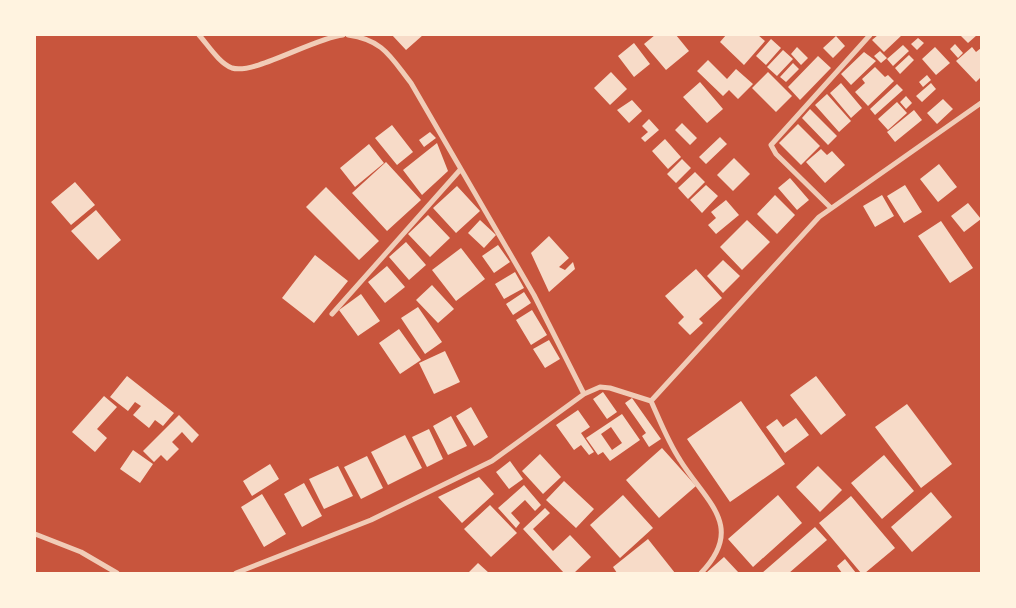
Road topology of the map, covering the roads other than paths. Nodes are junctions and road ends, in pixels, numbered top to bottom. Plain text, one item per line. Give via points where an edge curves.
1 (199, 35) edge
2 (343, 35) edge
3 (348, 35) edge
4 (870, 35) edge
5 (981, 103) edge
6 (460, 170) junction
7 (830, 207) junction
8 (332, 314) dead end
9 (584, 394) junction
10 (651, 401) junction
11 (35, 534) edge
12 (117, 573) edge
13 (236, 573) edge
14 (701, 573) edge

1 - 2 street via 231,68 258,66 331,36
3 - 6 street via 374,42 411,82
4 - 7 street via 771,145 776,154
5 - 7 street
6 - 8 street
6 - 9 street via 530,288
7 - 10 street
9 - 10 street via 600,387 610,388
9 - 13 street via 492,461 371,520
10 - 14 street via 672,447 714,507 722,526 718,552
11 - 12 street via 81,552

